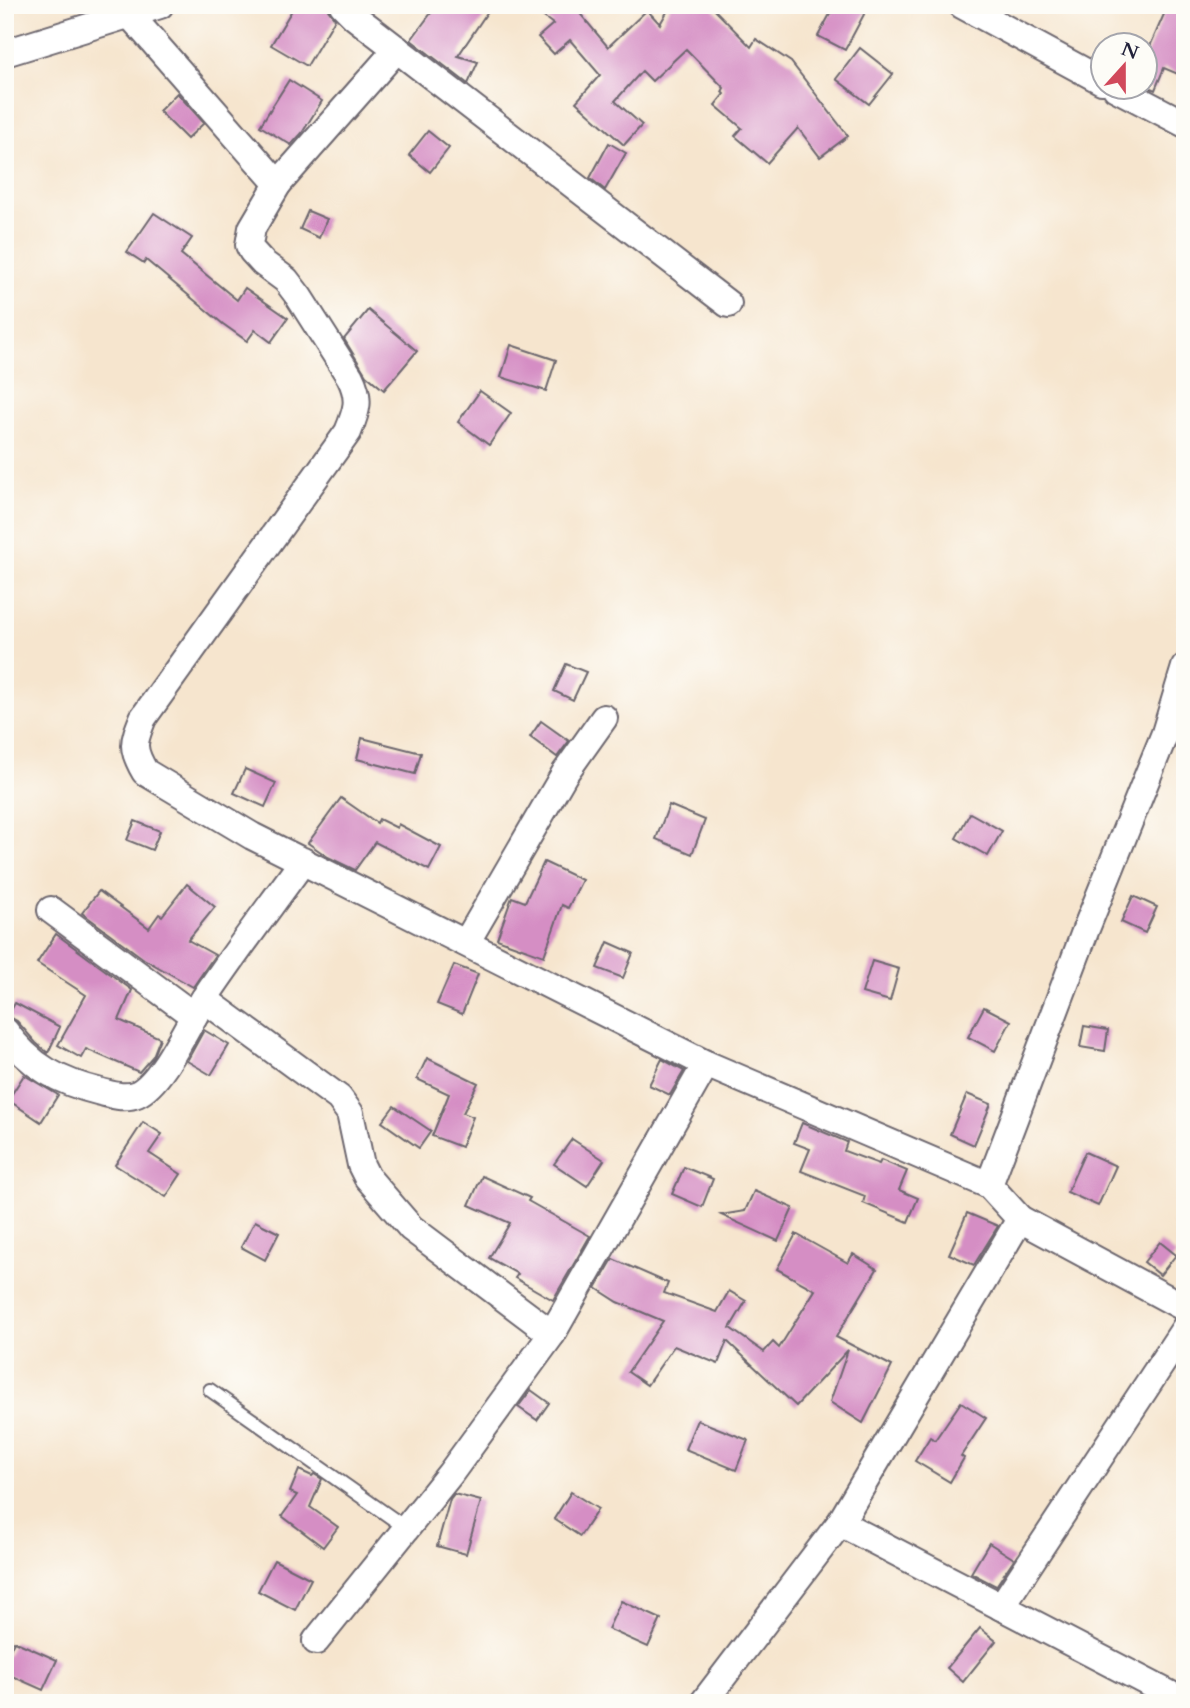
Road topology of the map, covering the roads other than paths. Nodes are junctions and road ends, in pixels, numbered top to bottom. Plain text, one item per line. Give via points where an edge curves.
1 (160, 5) edge
2 (343, 5) edge
3 (961, 5) edge
4 (129, 14) junction
5 (397, 49) junction
6 (5, 53) edge
7 (1088, 73) edge
8 (1143, 102) edge
9 (1185, 124) edge
10 (278, 184) junction
11 (728, 304) dead end
12 (1185, 667) edge
13 (604, 718) dead end
14 (303, 861) junction
15 (51, 910) dead end
16 (466, 943) junction
17 (199, 1008) junction
18 (5, 1031) edge
19 (706, 1064) junction
20 (989, 1185) junction
21 (1020, 1219) junction
22 (1185, 1308) edge
23 (1185, 1328) edge
24 (552, 1334) junction
25 (210, 1390) dead end
26 (840, 1523) junction
27 (406, 1528) junction
28 (1001, 1607) junction
29 (316, 1642) dead end
30 (1185, 1702) edge
31 (703, 1703) edge

1 - 4 street
2 - 5 street
3 - 7 street
4 - 6 street
4 - 10 street
5 - 10 street
5 - 11 street
8 - 9 street
10 - 14 street via 252,228 249,245 299,297 350,377 357,409 348,432 143,718 135,736 135,755 145,772 159,781
12 - 20 street via 1165,733
13 - 16 street via 565,773
14 - 16 street
14 - 17 street
15 - 17 street
16 - 19 street
17 - 18 street via 158,1076 136,1094 122,1097 57,1078 35,1064
17 - 24 street via 339,1098 350,1113 367,1177 411,1228
19 - 20 street
19 - 24 street
20 - 21 street
21 - 22 street
21 - 26 street
23 - 28 street
24 - 27 street
25 - 27 lane
26 - 28 street
26 - 31 street
27 - 29 street
28 - 30 street

